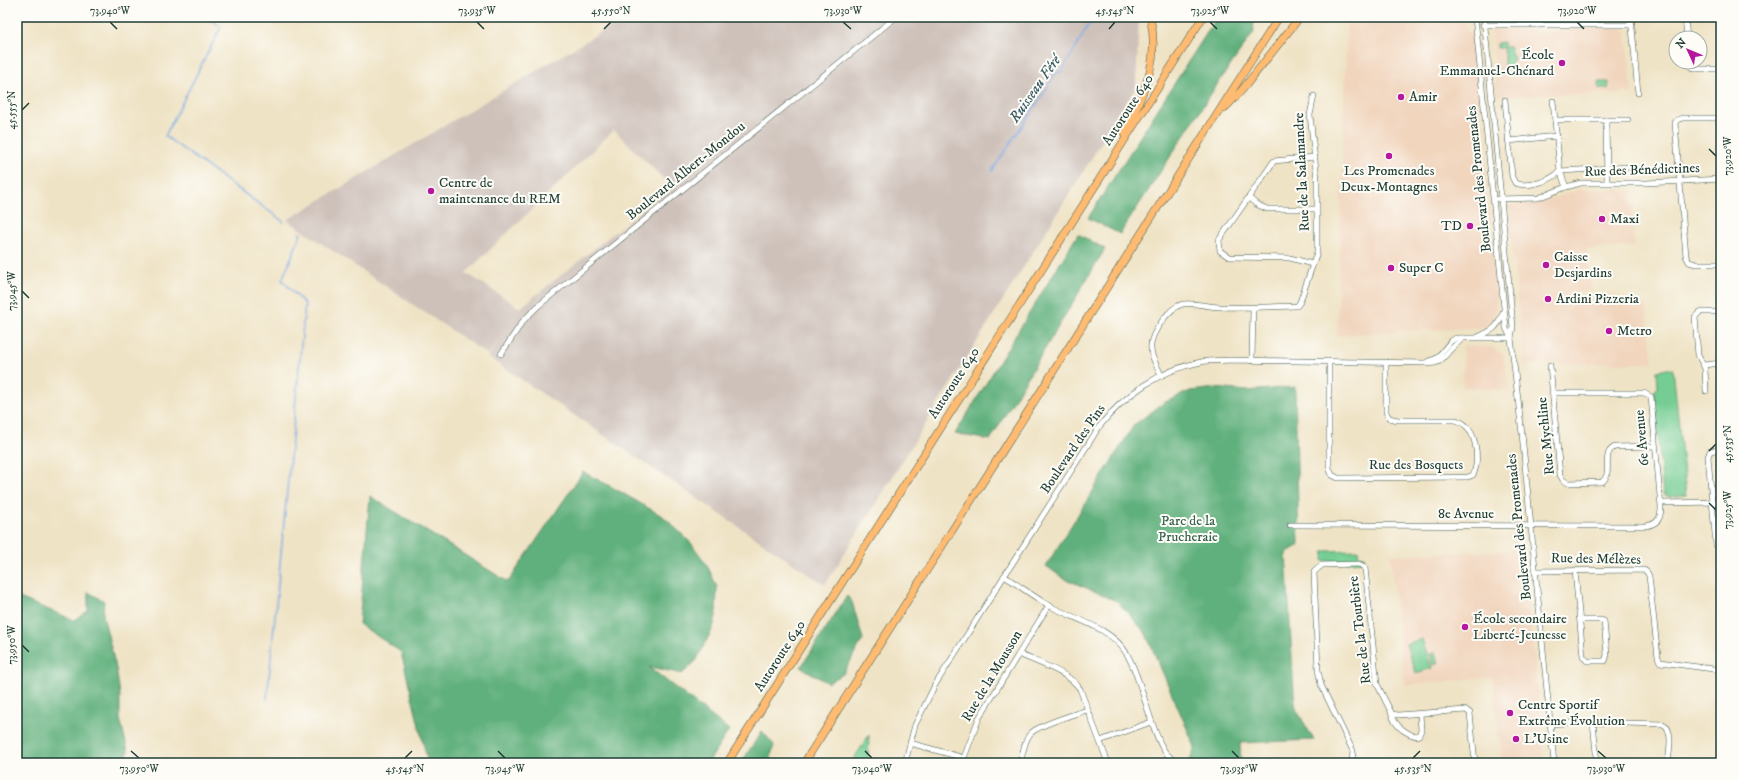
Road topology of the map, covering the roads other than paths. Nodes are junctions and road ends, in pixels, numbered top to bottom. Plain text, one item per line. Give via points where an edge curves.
1 (896, 17) edge
2 (1150, 17) edge
3 (1203, 17) edge
4 (1279, 17) edge
5 (1300, 17) edge
6 (1475, 17) edge
7 (1484, 17) edge
8 (1537, 17) edge
9 (1631, 17) edge
10 (1685, 17) edge
11 (1632, 24) junction
12 (1476, 25) junction
13 (1484, 25) junction
14 (1537, 25) junction
15 (1686, 30) edge
16 (1708, 69) edge
17 (1721, 69) edge
18 (1638, 93) dead end
19 (1314, 96) dead end
20 (1505, 100) dead end
21 (1553, 101) dead end
22 (1721, 118) edge
23 (1555, 120) junction
24 (1606, 120) junction
25 (1628, 120) dead end
26 (1212, 123) junction
27 (1557, 136) junction
28 (1508, 141) junction
29 (1114, 157) junction
30 (1315, 157) junction
31 (1632, 167) dead end
32 (1607, 169) junction
33 (1560, 171) junction
34 (1721, 179) edge
35 (1607, 182) junction
36 (1680, 182) junction
37 (1566, 187) junction
38 (1249, 198) junction
39 (1493, 199) junction
40 (1500, 199) junction
41 (1316, 209) junction
42 (1312, 264) junction
43 (1721, 264) edge
44 (1253, 308) junction
45 (1504, 309) junction
46 (1721, 312) edge
47 (1475, 338) junction
48 (1510, 338) junction
49 (501, 354) dead end
50 (1252, 361) junction
51 (1329, 362) junction
52 (1386, 362) junction
53 (1721, 363) edge
54 (1550, 365) dead end
55 (1704, 365) junction
56 (1161, 375) junction
57 (1706, 391) dead end
58 (1554, 393) junction
59 (1655, 446) junction
60 (1718, 449) edge
61 (1712, 501) junction
62 (1721, 502) edge
63 (1660, 503) junction
64 (1290, 525) dead end
65 (1531, 526) junction
66 (1721, 552) edge
67 (1575, 570) junction
68 (1535, 571) junction
69 (1004, 576) junction
70 (1049, 605) junction
71 (1580, 620) junction
72 (1019, 654) junction
73 (1721, 670) edge
74 (1087, 710) junction
75 (1392, 714) junction
76 (1420, 714) junction
77 (1151, 722) junction
78 (1593, 722) junction
79 (1550, 724) junction
80 (1100, 741) junction
81 (910, 743) junction
82 (963, 760) edge
83 (727, 763) edge
84 (804, 763) edge
85 (905, 763) edge
86 (1020, 763) edge
87 (1108, 763) edge
88 (1176, 763) edge
89 (1352, 763) edge
90 (1476, 763) edge
91 (1554, 763) edge
92 (1597, 763) edge
93 (1668, 763) edge

1 - 49 street, Boulevard Albert-Mondou via 538,306 523,321
2 - 29 highway via 1154,49 1150,74
3 - 29 highway, Autoroute 640
4 - 26 highway
5 - 26 highway via 1242,90
6 - 12 street, Boulevard des Promenades
7 - 13 street, Boulevard des Promenades
8 - 14 street
9 - 11 street
10 - 15 street
11 - 14 street
11 - 18 street
12 - 13 street
12 - 39 street, Boulevard des Promenades
13 - 14 street
13 - 40 street, Boulevard des Promenades
16 - 17 street
19 - 30 street, Rue de la Salamandre via 1310,115
20 - 28 street
21 - 23 street
22 - 36 street via 1676,120
23 - 24 street
23 - 27 street
24 - 25 street
24 - 32 street
26 - 84 highway
27 - 28 street
27 - 33 street
28 - 33 street via 1512,180 1515,183 1535,183 1554,177
29 - 83 highway, Autoroute 640
30 - 38 street via 1274,161
30 - 41 street, Rue de la Salamandre
31 - 32 street
32 - 33 street
32 - 35 street
33 - 37 street
34 - 36 street, Rue des Bénédictines
35 - 36 street, Rue des Bénédictines
35 - 37 street, Rue des Bénédictines via 1581,183
36 - 43 street via 1686,256 1689,262
37 - 40 street, Rue des Bénédictines via 1535,199
38 - 41 street via 1267,209
38 - 42 street via 1218,240 1220,251 1229,257 1290,258
39 - 40 street, Rue des Bénédictines
39 - 45 street, Boulevard des Promenades
40 - 48 street, Boulevard des Promenades via 1513,327
41 - 42 street, Rue de la Salamandre via 1317,252
42 - 44 street, Rue de la Salamandre via 1303,295 1296,306
44 - 50 street
44 - 56 street, Rue de la Salamandre via 1206,307 1190,303 1176,306 1151,339 1150,350
45 - 47 street via 1497,327
45 - 48 street, Boulevard des Promenades
46 - 55 street via 1700,312 1695,317 1698,355
47 - 48 street
47 - 52 street, Boulevard des Pins via 1463,338 1433,365
48 - 65 street, Boulevard des Promenades
50 - 51 street, Boulevard des Pins
50 - 56 street, Boulevard des Pins via 1201,362
51 - 52 street, Boulevard des Pins
51 - 52 street, Rue des Bosquets via 1329,468 1332,475 1338,478 1473,475 1476,470 1476,443 1462,422 1389,418 1386,412
53 - 55 street
54 - 58 street, Rue Mychline
55 - 57 street
56 - 69 street, Boulevard des Pins via 1139,388 1109,415 1087,445
58 - 59 street, 6e Avenue via 1644,393 1651,397
58 - 59 street, Rue Mychline via 1560,475 1568,483 1602,482 1607,477 1608,453 1611,449
59 - 63 street, 6e Avenue
60 - 61 street via 1710,451 1708,457
61 - 62 street
61 - 63 street
61 - 66 street via 1716,545
63 - 65 street, 8e Avenue via 1660,517 1653,525
64 - 65 street, 8e Avenue
65 - 68 street, Boulevard des Promenades
67 - 68 street, Rue des Mélèzes
67 - 71 street
67 - 73 street, Rue des Mélèzes via 1647,572 1660,662
68 - 79 street, Boulevard des Promenades
69 - 70 street
69 - 81 street, Boulevard des Pins via 935,685 921,712
70 - 72 street, Rue de la Mousson
70 - 77 street via 1100,629 1120,646 1131,662
71 - 71 street via 1583,656 1587,661 1605,661 1607,655 1604,621
72 - 74 street via 1076,682
72 - 82 street, Rue de la Mousson via 979,718
74 - 80 street
74 - 86 street via 1031,732
75 - 76 street
75 - 76 street via 1396,724 1416,736 1421,730
75 - 89 street, Rue de la Tourbière via 1377,684 1365,568 1359,564 1322,565 1314,572 1318,670 1321,684 1354,751
76 - 90 street via 1462,710 1470,713
77 - 80 street
77 - 88 street via 1165,752
78 - 79 street
78 - 92 street
78 - 93 street via 1664,724 1669,731
79 - 91 street, Boulevard des Promenades
80 - 87 street
81 - 82 street
81 - 85 street, Boulevard des Pins

